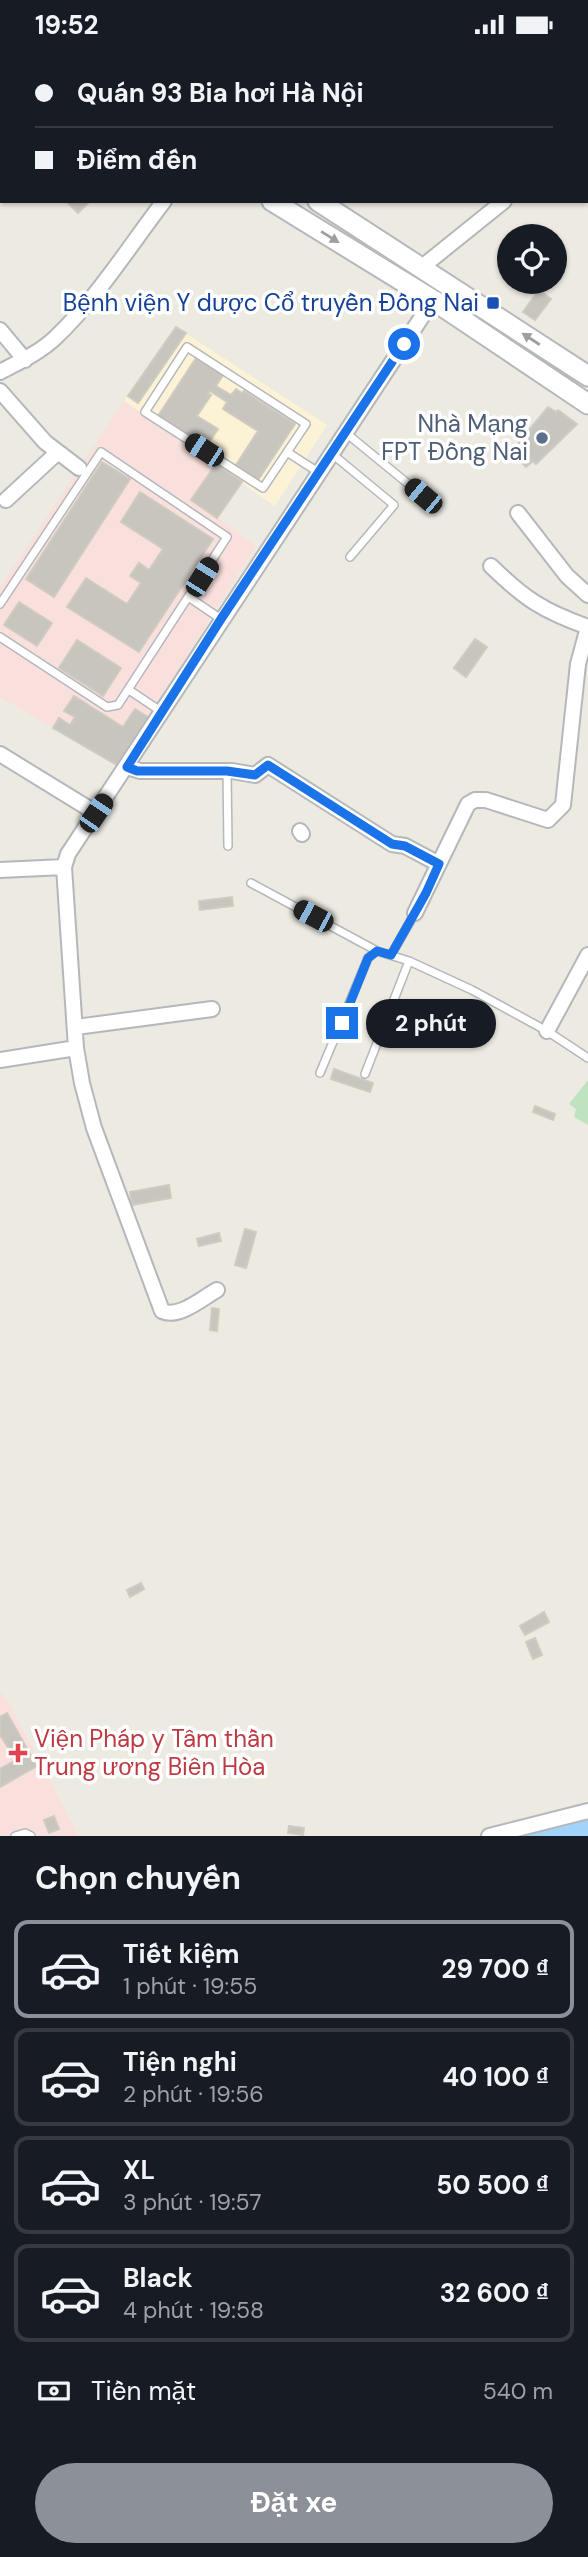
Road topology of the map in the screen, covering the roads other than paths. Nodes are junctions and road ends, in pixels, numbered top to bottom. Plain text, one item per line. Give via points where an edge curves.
1 (162, 203) edge
2 (275, 203) edge
3 (321, 203) edge
4 (502, 203) edge
5 (422, 267) junction
6 (447, 283) junction
7 (433, 300) junction
8 (0, 330) edge
9 (25, 360) junction
10 (0, 372) edge
11 (588, 376) edge
12 (0, 391) edge
13 (588, 404) edge
14 (345, 432) junction
15 (287, 452) junction
16 (58, 453) junction
17 (331, 453) junction
18 (79, 468) dead end
19 (318, 472) junction
20 (423, 496) dead end
21 (6, 500) dead end
22 (518, 513) dead end
23 (350, 557) dead end
24 (491, 566) dead end
25 (588, 594) edge
26 (190, 598) junction
27 (0, 604) edge
28 (221, 619) junction
29 (0, 637) edge
30 (129, 690) junction
31 (162, 712) junction
32 (0, 754) edge
33 (127, 767) junction
34 (227, 771) junction
35 (96, 813) junction
36 (228, 846) dead end
37 (439, 864) junction
38 (64, 867) junction
39 (0, 870) edge
40 (251, 883) dead end
41 (415, 913) joint
42 (377, 951) junction
43 (391, 955) junction
44 (588, 955) edge
45 (409, 961) junction
46 (212, 1009) dead end
47 (76, 1027) junction
48 (547, 1031) junction
49 (76, 1048) junction
50 (588, 1058) edge
51 (0, 1060) edge
52 (320, 1073) dead end
53 (365, 1074) dead end
54 (216, 1290) dead end
55 (588, 1811) edge
56 (15, 1836) edge
57 (31, 1836) edge
58 (489, 1836) edge

1 - 9 street via 88,302 54,339
2 -> 7 main road
3 - 5 main road
4 - 5 street
5 - 6 main road
6 - 7 main road
11 -> 6 main road
7 - 13 main road
7 - 14 street
8 - 9 street
9 - 10 street
12 - 16 street
14 - 17 street
14 - 20 lane
15 - 15 lane via 306,424 187,347 145,412 264,488
15 - 19 lane
16 - 18 street
16 - 21 street
17 - 19 street
17 - 23 lane via 394,505
19 - 28 street
22 - 25 street via 567,576
24 - 37 street via 517,592 551,614 588,627 578,663 563,806 548,820 475,800 462,811
26 - 27 lane via 227,537 101,452
26 - 28 lane
26 - 30 lane
28 - 31 street
29 - 30 lane via 107,707 118,705
30 - 31 lane
31 - 33 street
32 - 35 street
33 - 34 street
33 - 35 street
34 - 36 lane
34 - 37 street via 257,774 268,765 392,844
35 - 38 street
37 - 41 street
38 - 39 street
38 - 47 street
40 - 42 lane
41 - 43 lane
42 - 43 lane
42 - 52 lane via 368,958
43 - 45 lane
44 - 48 street
45 - 48 lane
45 - 53 lane
46 - 47 street
47 - 49 street
48 - 50 lane
49 - 51 street
49 - 54 street via 94,1128 162,1311 178,1312
55 - 58 street
56 - 57 lane

